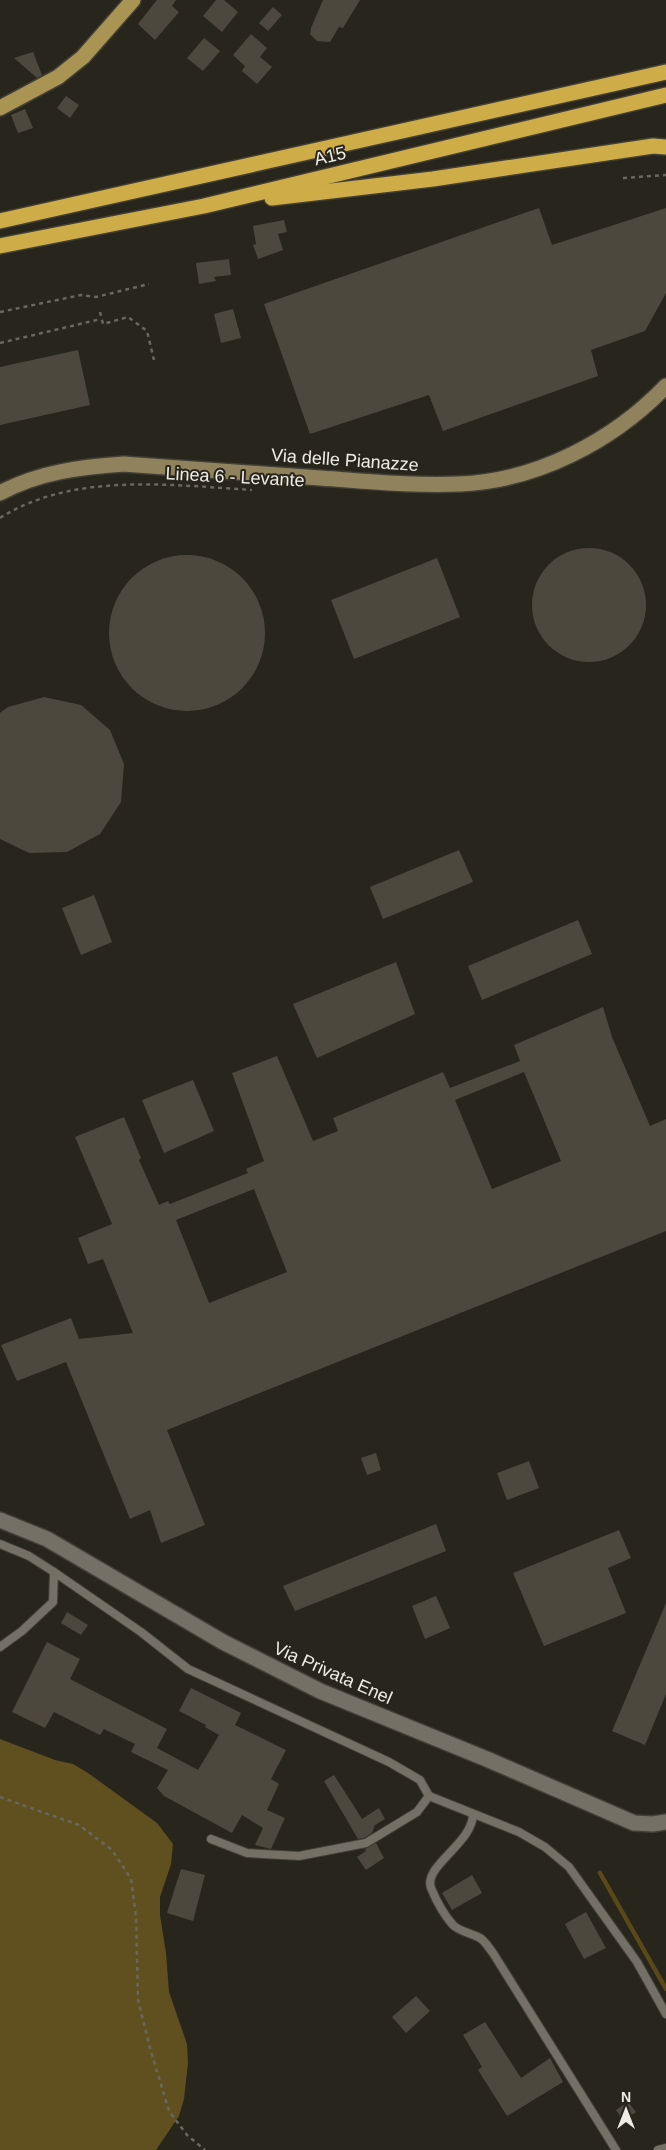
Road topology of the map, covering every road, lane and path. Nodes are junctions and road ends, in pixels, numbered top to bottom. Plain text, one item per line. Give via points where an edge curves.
1 (133, 0) edge
2 (666, 72) edge
3 (666, 95) edge
4 (0, 108) edge
5 (666, 147) edge
6 (666, 175) edge
7 (623, 178) dead end
8 (204, 206) junction
9 (0, 221) edge
10 (0, 246) edge
11 (150, 284) dead end
12 (0, 312) edge
13 (100, 312) dead end
14 (102, 319) junction
15 (0, 343) edge
16 (154, 360) dead end
17 (666, 386) edge
18 (254, 490) dead end
19 (0, 494) edge
20 (0, 518) edge
21 (0, 1520) edge
22 (0, 1544) edge
23 (54, 1572) junction
24 (0, 1647) edge
25 (429, 1796) junction
26 (0, 1797) edge
27 (473, 1814) junction
28 (666, 1822) edge
29 (211, 1839) dead end
30 (666, 2014) edge
31 (666, 2148) edge
32 (205, 2150) edge
33 (616, 2150) edge
34 (658, 2150) edge

1 - 4 main road via 83,57 58,77
2 - 9 highway, A15
3 - 8 highway, A15
5 - 8 highway via 653,146 433,179
6 - 7 path
8 - 10 highway, A15
11 - 12 path via 96,297 81,295
13 - 14 path
14 - 15 path
14 - 16 path via 103,324 128,317 147,331
17 - 19 street, Via delle Pianazze via 614,431 568,457 528,472 490,480 460,484 408,484 124,464 77,467 40,476
18 - 20 path, Linea 6 - Levante via 164,485 88,487 62,492
21 - 28 street, Via Privata Enel via 47,1539 223,1642 320,1691 634,1823
22 - 23 lane via 29,1556
23 - 24 lane via 53,1602
23 - 25 lane via 188,1669 389,1762 420,1780
25 - 27 lane
25 - 29 lane via 417,1812 366,1844 299,1856 247,1853
26 - 32 path via 79,1825 112,1850 131,1880 136,1916 138,2000 150,2048 169,2111 187,2135
27 - 30 lane via 519,1832 545,1847 569,1868 637,1962
27 - 33 lane via 471,1828 432,1874 430,1886 453,1925 481,1938 493,1953
31 - 34 lane

